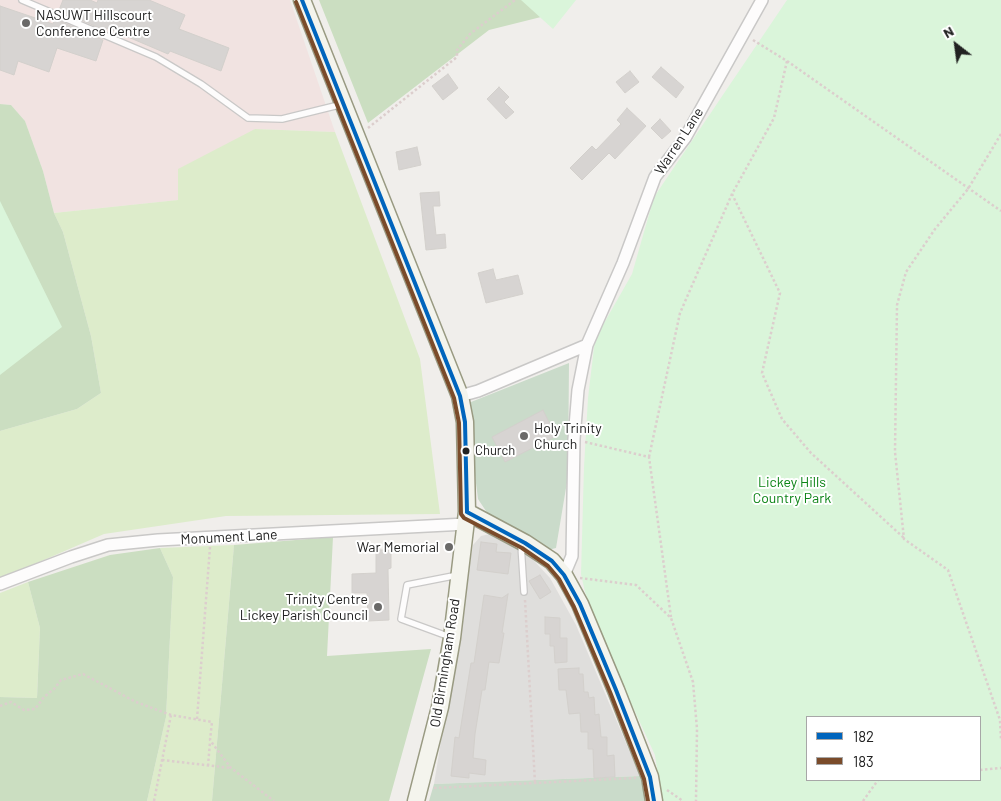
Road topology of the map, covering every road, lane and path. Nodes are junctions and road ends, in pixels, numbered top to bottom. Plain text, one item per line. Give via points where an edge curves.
1 (22, 0) edge
2 (302, 0) edge
3 (515, 0) edge
4 (762, 0) edge
5 (743, 34) junction
6 (787, 61) junction
7 (344, 103) junction
8 (356, 133) junction
9 (1001, 134) edge
10 (968, 189) junction
11 (732, 194) junction
12 (1001, 211) edge
13 (587, 345) junction
14 (460, 396) junction
15 (574, 439) junction
16 (648, 457) junction
17 (466, 518) junction
18 (211, 538) junction
19 (904, 539) junction
20 (520, 541) junction
21 (459, 574) junction
22 (564, 576) junction
23 (0, 584) edge
24 (524, 592) joint
25 (671, 618) junction
26 (452, 638) junction
27 (0, 706) edge
28 (171, 715) junction
29 (197, 719) junction
30 (1001, 739) edge
31 (210, 740) junction
32 (162, 760) junction
33 (208, 766) junction
34 (230, 768) junction
35 (1001, 768) edge
36 (981, 770) edge
37 (650, 777) junction
38 (877, 781) edge
39 (535, 783) junction
40 (418, 795) edge
41 (154, 801) edge
42 (274, 801) edge
43 (654, 801) edge
44 (696, 801) edge
45 (863, 801) edge

1 - 7 lane via 156,57 248,118 282,119
2 - 7 main road, Old Birmingham Road
3 - 8 path via 470,34 457,50 457,57 369,127
4 - 5 street, Warren Lane
5 - 6 path
5 - 13 street, Warren Lane via 685,138 655,177 623,263
6 - 10 path
6 - 11 path via 774,118
7 - 8 main road, Old Birmingham Road
8 - 14 main road, Old Birmingham Road
9 - 10 path
10 - 12 path
10 - 19 path via 906,272 897,305 896,452
11 - 16 path via 680,313
11 - 19 path via 780,293 762,373 782,419 811,453
13 - 14 street
13 - 15 street, Warren Lane via 578,390
14 - 17 main road, Old Birmingham Road via 465,422
15 - 16 path
15 - 22 street, Warren Lane via 572,556
16 - 25 path
17 - 18 street, Monument Lane
17 - 20 main road
17 - 21 main road, Old Birmingham Road
18 - 23 street, Monument Lane via 108,546
18 - 29 path
19 - 30 path via 948,570 1000,720
20 - 22 main road via 552,561
20 - 24 lane
21 - 26 main road, Old Birmingham Road
21 - 26 lane via 407,585 401,619
22 - 25 path via 636,585
22 - 37 main road via 600,650
24 - 39 path
25 - 44 path via 693,682 697,729
26 - 40 main road, Old Birmingham Road via 440,707
27 - 28 path via 11,702 24,710 35,709 61,680 83,674 136,702
28 - 29 path
28 - 32 path
29 - 31 path via 212,722
31 - 33 path
31 - 34 path
32 - 33 path
32 - 41 path
33 - 34 path
34 - 42 path
35 - 36 path
37 - 39 path
37 - 43 main road
38 - 45 path
39 - 40 path

